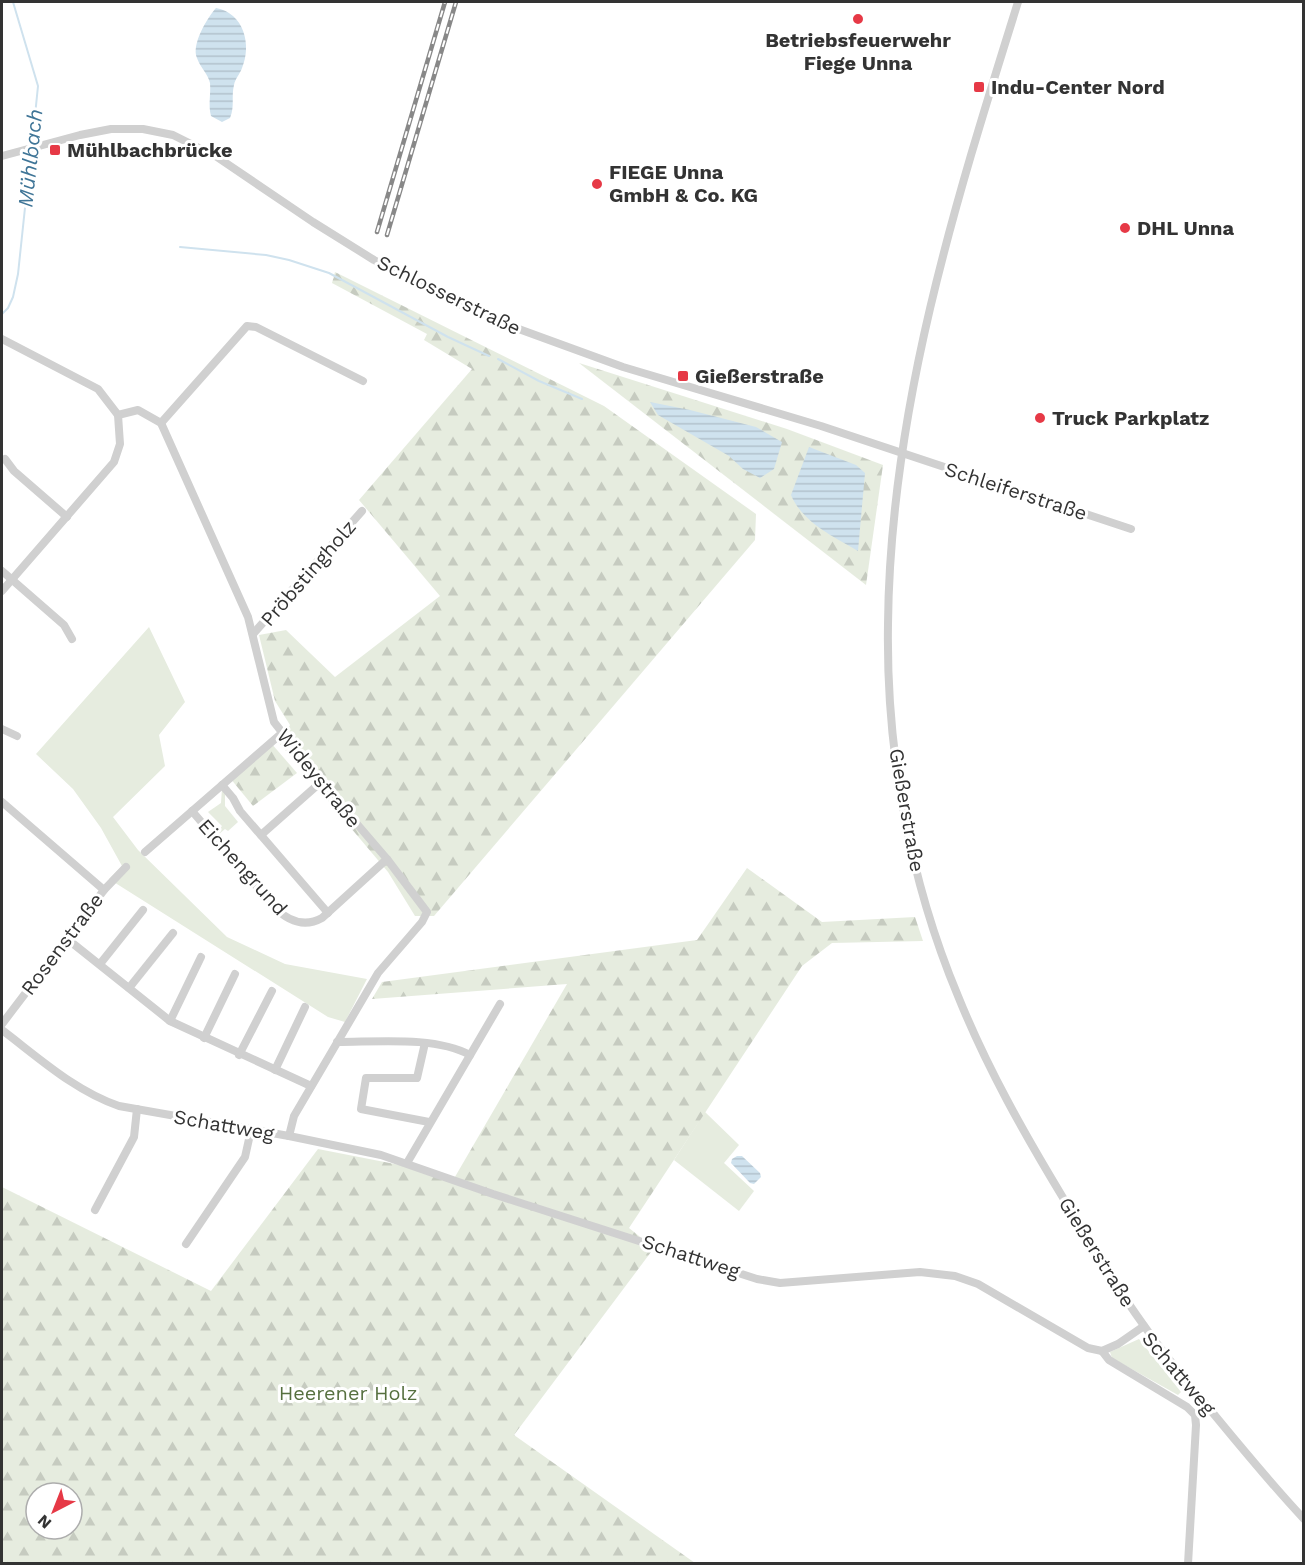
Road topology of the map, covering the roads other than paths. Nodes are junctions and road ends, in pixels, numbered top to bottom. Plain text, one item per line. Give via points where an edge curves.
1 (1018, 2) edge
2 (2, 156) edge
3 (2, 339) edge
4 (363, 381) dead end
5 (118, 415) junction
6 (161, 423) junction
7 (902, 452) junction
8 (5, 459) dead end
9 (362, 511) dead end
10 (67, 517) junction
11 (1131, 529) dead end
12 (2, 571) edge
13 (12, 580) junction
14 (2, 591) edge
15 (253, 634) junction
16 (72, 639) dead end
17 (2, 729) edge
18 (282, 733) junction
19 (17, 736) dead end
20 (321, 782) junction
21 (222, 785) junction
22 (2, 802) edge
23 (192, 811) junction
24 (261, 835) junction
25 (145, 852) dead end
26 (387, 859) junction
27 (126, 867) dead end
28 (104, 890) junction
29 (143, 910) dead end
30 (328, 913) junction
31 (173, 933) dead end
32 (66, 938) junction
33 (201, 957) dead end
34 (100, 964) junction
35 (235, 974) dead end
36 (129, 988) junction
37 (272, 991) dead end
38 (500, 1004) dead end
39 (305, 1007) dead end
40 (170, 1022) junction
41 (2, 1024) edge
42 (2, 1030) edge
43 (204, 1038) junction
44 (338, 1042) junction
45 (425, 1043) junction
46 (239, 1055) junction
47 (470, 1055) junction
48 (275, 1070) junction
49 (311, 1086) junction
50 (137, 1109) junction
51 (429, 1122) junction
52 (250, 1130) junction
53 (289, 1136) junction
54 (406, 1163) junction
55 (95, 1210) dead end
56 (186, 1244) dead end
57 (1144, 1326) junction
58 (1102, 1351) junction
59 (1304, 1519) edge
60 (1188, 1563) edge

1 - 7 street, Gießerstraße via 964,177 914,381
2 - 7 street, Schlosserstraße via 111,129 143,129 173,135 217,157 374,260 457,303 607,362
3 - 5 street via 98,389
4 - 6 street via 247,326
5 - 6 street via 138,410
5 - 10 street via 120,444 114,462
6 - 15 street, Wideystraße
7 - 11 street, Schleiferstraße
7 - 57 street, Gießerstraße via 890,583 889,675 903,808 923,894 956,992 1010,1107
8 - 10 street
9 - 15 street, Pröbstingholz
10 - 13 street
12 - 13 street
13 - 14 street
13 - 16 street via 64,626
15 - 18 street, Wideystraße via 274,722
17 - 19 street
18 - 20 street, Wideystraße
18 - 21 street
20 - 24 street, Eichengrund
20 - 26 street, Wideystraße
21 - 23 street
21 - 24 street, Eichengrund
22 - 28 street
23 - 25 street
23 - 30 street, Eichengrund via 281,913 307,923
24 - 30 street, Eichengrund
26 - 30 street, Eichengrund
26 - 44 street, Wideystraße via 427,912 378,973
27 - 28 street, Rosenstraße
28 - 32 street, Rosenstraße
29 - 34 street
31 - 36 street
32 - 34 street
32 - 41 street, Rosenstraße
33 - 40 street
34 - 36 street
35 - 43 street
36 - 40 street
37 - 46 street
38 - 47 street
39 - 48 street
40 - 43 street
42 - 50 street, Schattweg via 92,1095
43 - 46 street
44 - 45 street
44 - 49 street, Wideystraße
45 - 47 street via 448,1045
45 - 51 street via 417,1078 366,1078 361,1109
46 - 48 street
47 - 51 street
48 - 49 street
49 - 53 street, Wideystraße via 294,1116
50 - 52 street, Schattweg
50 - 55 street via 134,1137
51 - 54 street
52 - 53 street, Schattweg
52 - 56 street via 245,1157
53 - 54 street, Schattweg
54 - 58 street, Schattweg via 757,1279 780,1283 920,1272 954,1276 978,1284 1088,1348
57 - 58 street, Schattweg
57 - 59 street, Schattweg
58 - 60 street via 1109,1360 1195,1415

